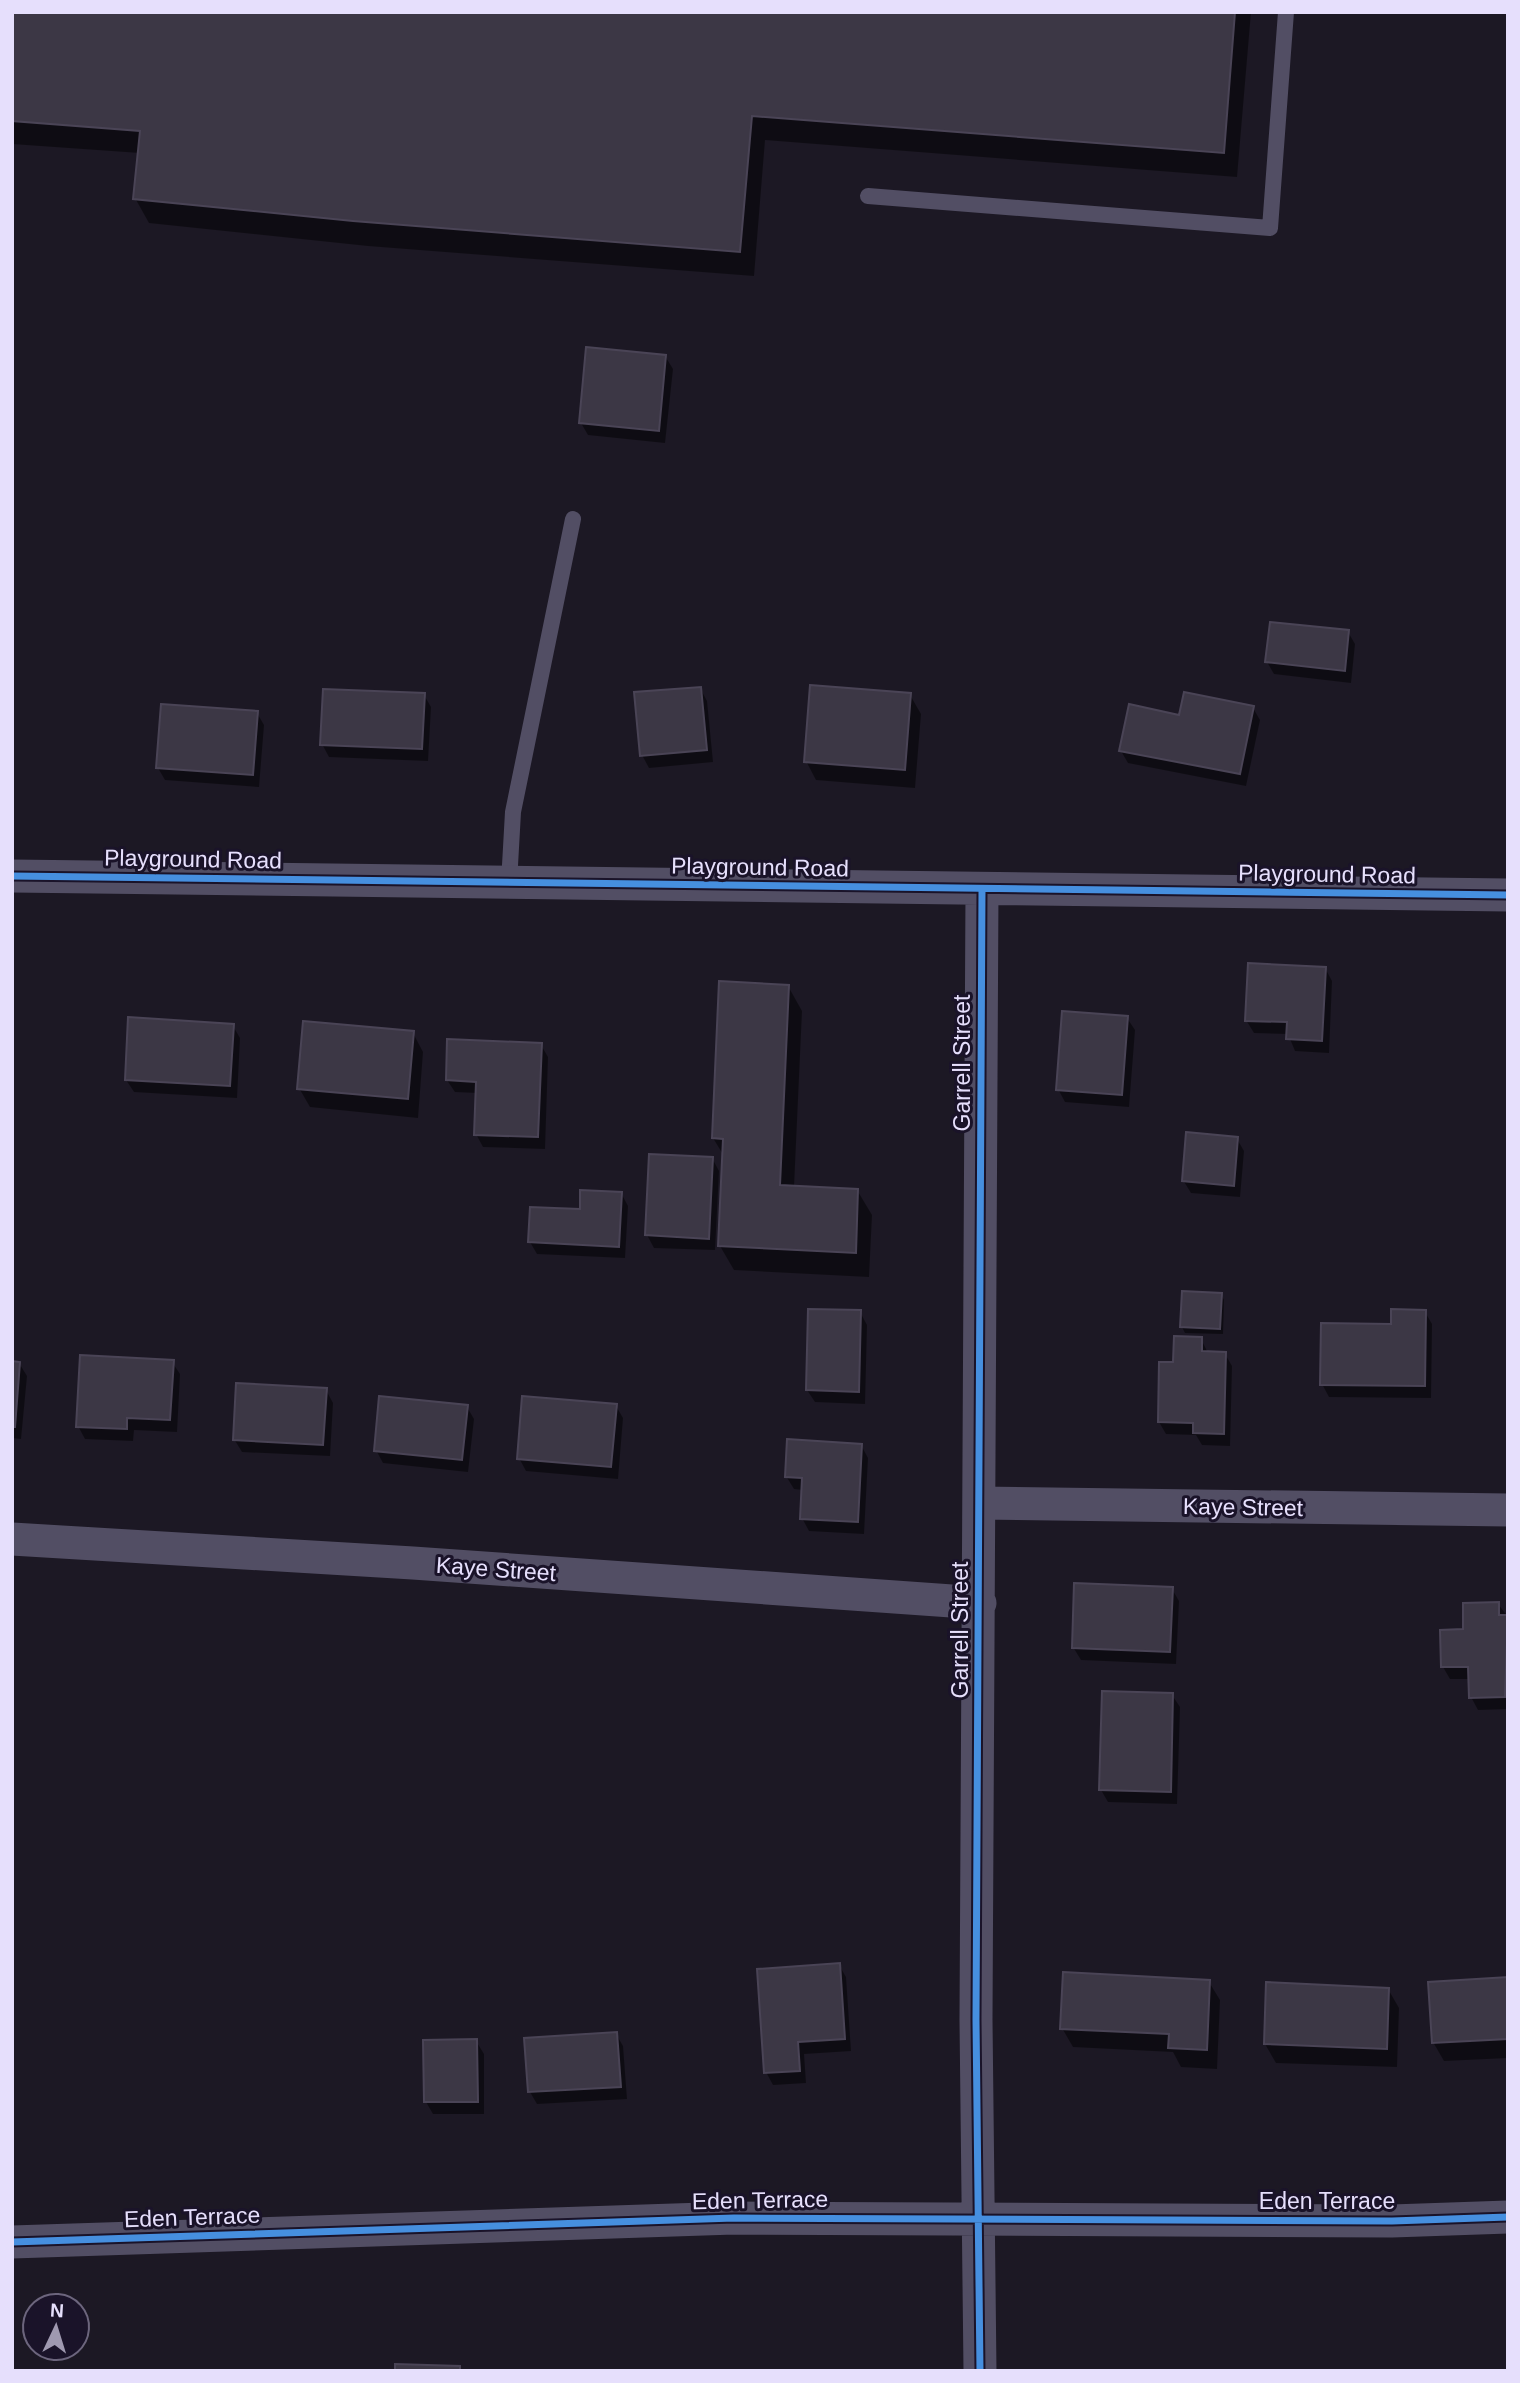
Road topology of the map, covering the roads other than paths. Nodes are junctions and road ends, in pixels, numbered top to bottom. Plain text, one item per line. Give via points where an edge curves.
1 (1286, 12) edge
2 (868, 196) dead end
3 (573, 519) dead end
4 (12, 876) edge
5 (509, 883) junction
6 (982, 890) junction
7 (1508, 895) edge
8 (979, 1503) junction
9 (1508, 1510) edge
10 (12, 1539) edge
11 (980, 1603) junction
12 (1508, 2217) edge
13 (979, 2219) junction
14 (12, 2242) edge
15 (980, 2371) edge

1 - 2 lane via 1270,228
3 - 5 lane via 513,812
4 - 5 street, Playground Road
5 - 6 street, Playground Road
6 - 7 street, Playground Road
6 - 8 street, Garrell Street
8 - 9 street, Kaye Street
8 - 11 street, Garrell Street
10 - 11 street, Kaye Street
11 - 13 street, Garrell Street
12 - 13 street, Eden Terrace via 1392,2221
13 - 14 street, Eden Terrace via 734,2218
13 - 15 street, Garrell Street

